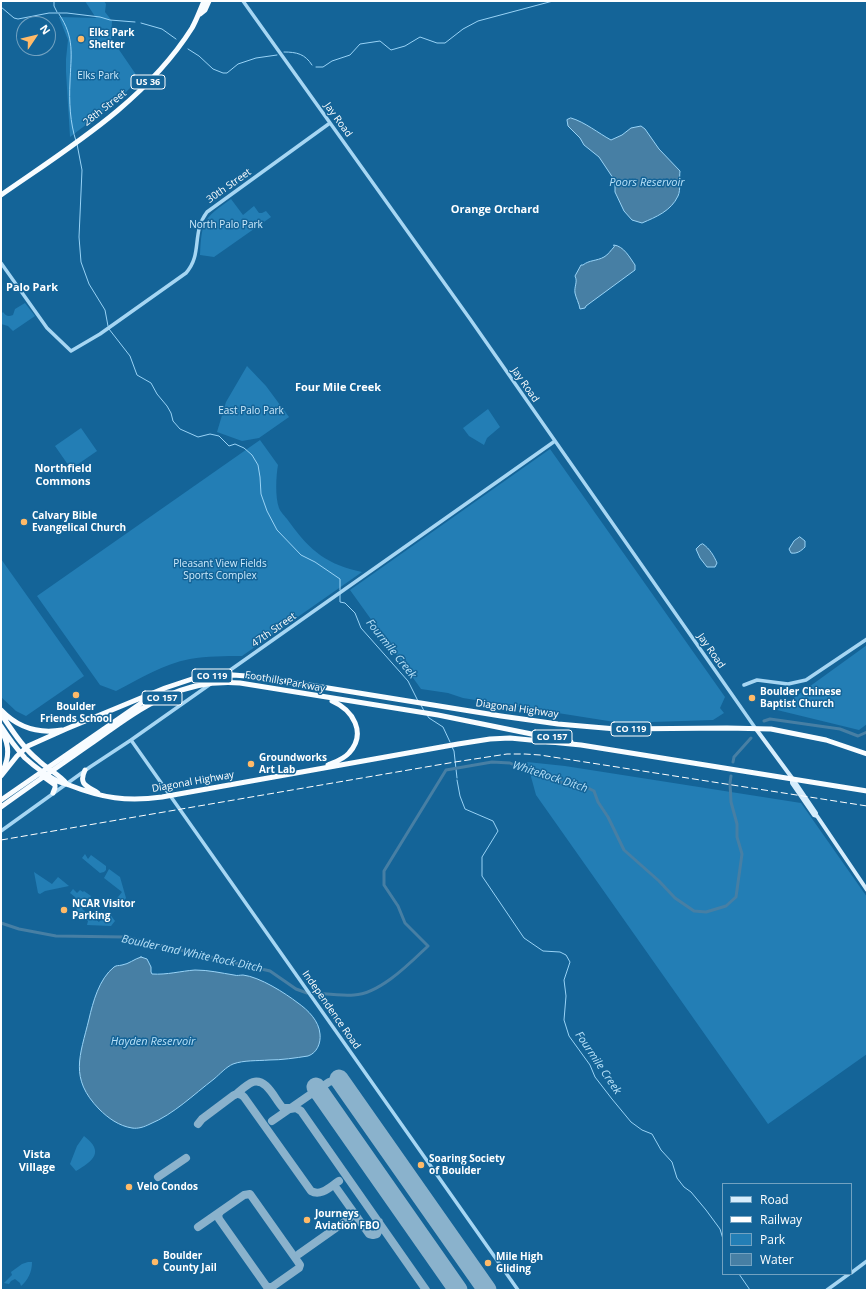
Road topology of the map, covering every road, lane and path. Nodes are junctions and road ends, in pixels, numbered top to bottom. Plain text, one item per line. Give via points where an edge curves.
1 (204, 1) edge
2 (210, 1) edge
3 (243, 1) edge
4 (200, 14) junction
5 (330, 123) junction
6 (1, 195) edge
7 (1, 263) edge
8 (555, 441) junction
9 (867, 639) edge
10 (744, 685) dead end
11 (165, 688) junction
12 (326, 698) junction
13 (1, 710) edge
14 (1, 714) edge
15 (1, 726) edge
16 (66, 729) junction
17 (756, 729) junction
18 (1, 730) edge
19 (131, 740) junction
20 (26, 748) junction
21 (597, 748) junction
22 (20, 752) junction
23 (867, 754) edge
24 (25, 757) junction
25 (59, 763) junction
26 (323, 768) junction
27 (85, 770) junction
28 (1, 776) edge
29 (792, 779) junction
30 (67, 784) junction
31 (867, 791) edge
32 (53, 793) junction
33 (170, 795) junction
34 (102, 796) junction
35 (1, 800) edge
36 (1, 807) edge
37 (1, 831) edge
38 (867, 890) edge
39 (867, 1262) edge
40 (852, 1272) edge
41 (847, 1275) edge
42 (518, 1290) edge
43 (826, 1290) edge

1 - 4 highway, 28th Street / US 36
2 - 4 highway, 28th Street / US 36
3 - 5 street, Jay Road
4 - 6 highway, 28th Street / US 36 via 170,59 120,110
5 - 7 street, 30th Street via 207,212 200,223 195,258 190,269 95,338 71,351 47,328
5 - 8 street, Jay Road
8 - 17 street, Jay Road
8 - 19 street, 47th Street
9 - 10 street via 806,680 788,684 757,680
11 - 16 highway, CO 119
11 - 17 highway, Diagonal Highway / CO 119 via 202,678 260,677 542,722 655,729
11 - 25 highway, Foothills Parkway / CO 157
12 - 21 highway, Foothills Parkway / CO 157 via 438,715
12 - 25 highway, Foothills Parkway / CO 157 via 240,683 214,683 190,687 153,702
12 - 26 highway via 350,713 356,723 357,734 349,753
13 - 16 highway, CO 119 via 11,720 28,728 47,731
14 - 20 highway, Diagonal Highway
15 - 22 highway, Diagonal Highway / CO 119
16 - 20 highway
17 - 23 highway, Diagonal Highway / CO 119 via 805,735
17 - 29 main road, Jay Road
18 - 28 highway via 8,748 7,761
19 - 27 street, 47th Street
19 - 33 street, Independence Road
20 - 22 highway
20 - 30 highway, Diagonal Highway
21 - 26 highway, CO 119 via 510,738 490,739
21 - 29 highway, CO 119
22 - 24 highway, Diagonal Highway / CO 119
22 - 28 highway
24 - 30 highway, Diagonal Highway / CO 119 via 50,777
24 - 32 highway via 31,767 55,785
25 - 35 highway, Foothills Parkway / CO 157
25 - 36 highway, Foothills Parkway / CO 157
26 - 33 highway, Diagonal Highway / CO 119
27 - 30 street, 47th Street
27 - 34 highway via 82,782
29 - 31 highway, CO 119
29 - 38 main road, Jay Road
30 - 32 street, 47th Street
30 - 34 highway, Diagonal Highway / CO 119
32 - 37 street, 47th Street
33 - 34 highway, Diagonal Highway / CO 119 via 138,799
33 - 42 street, Independence Road
39 - 40 street
41 - 43 street

